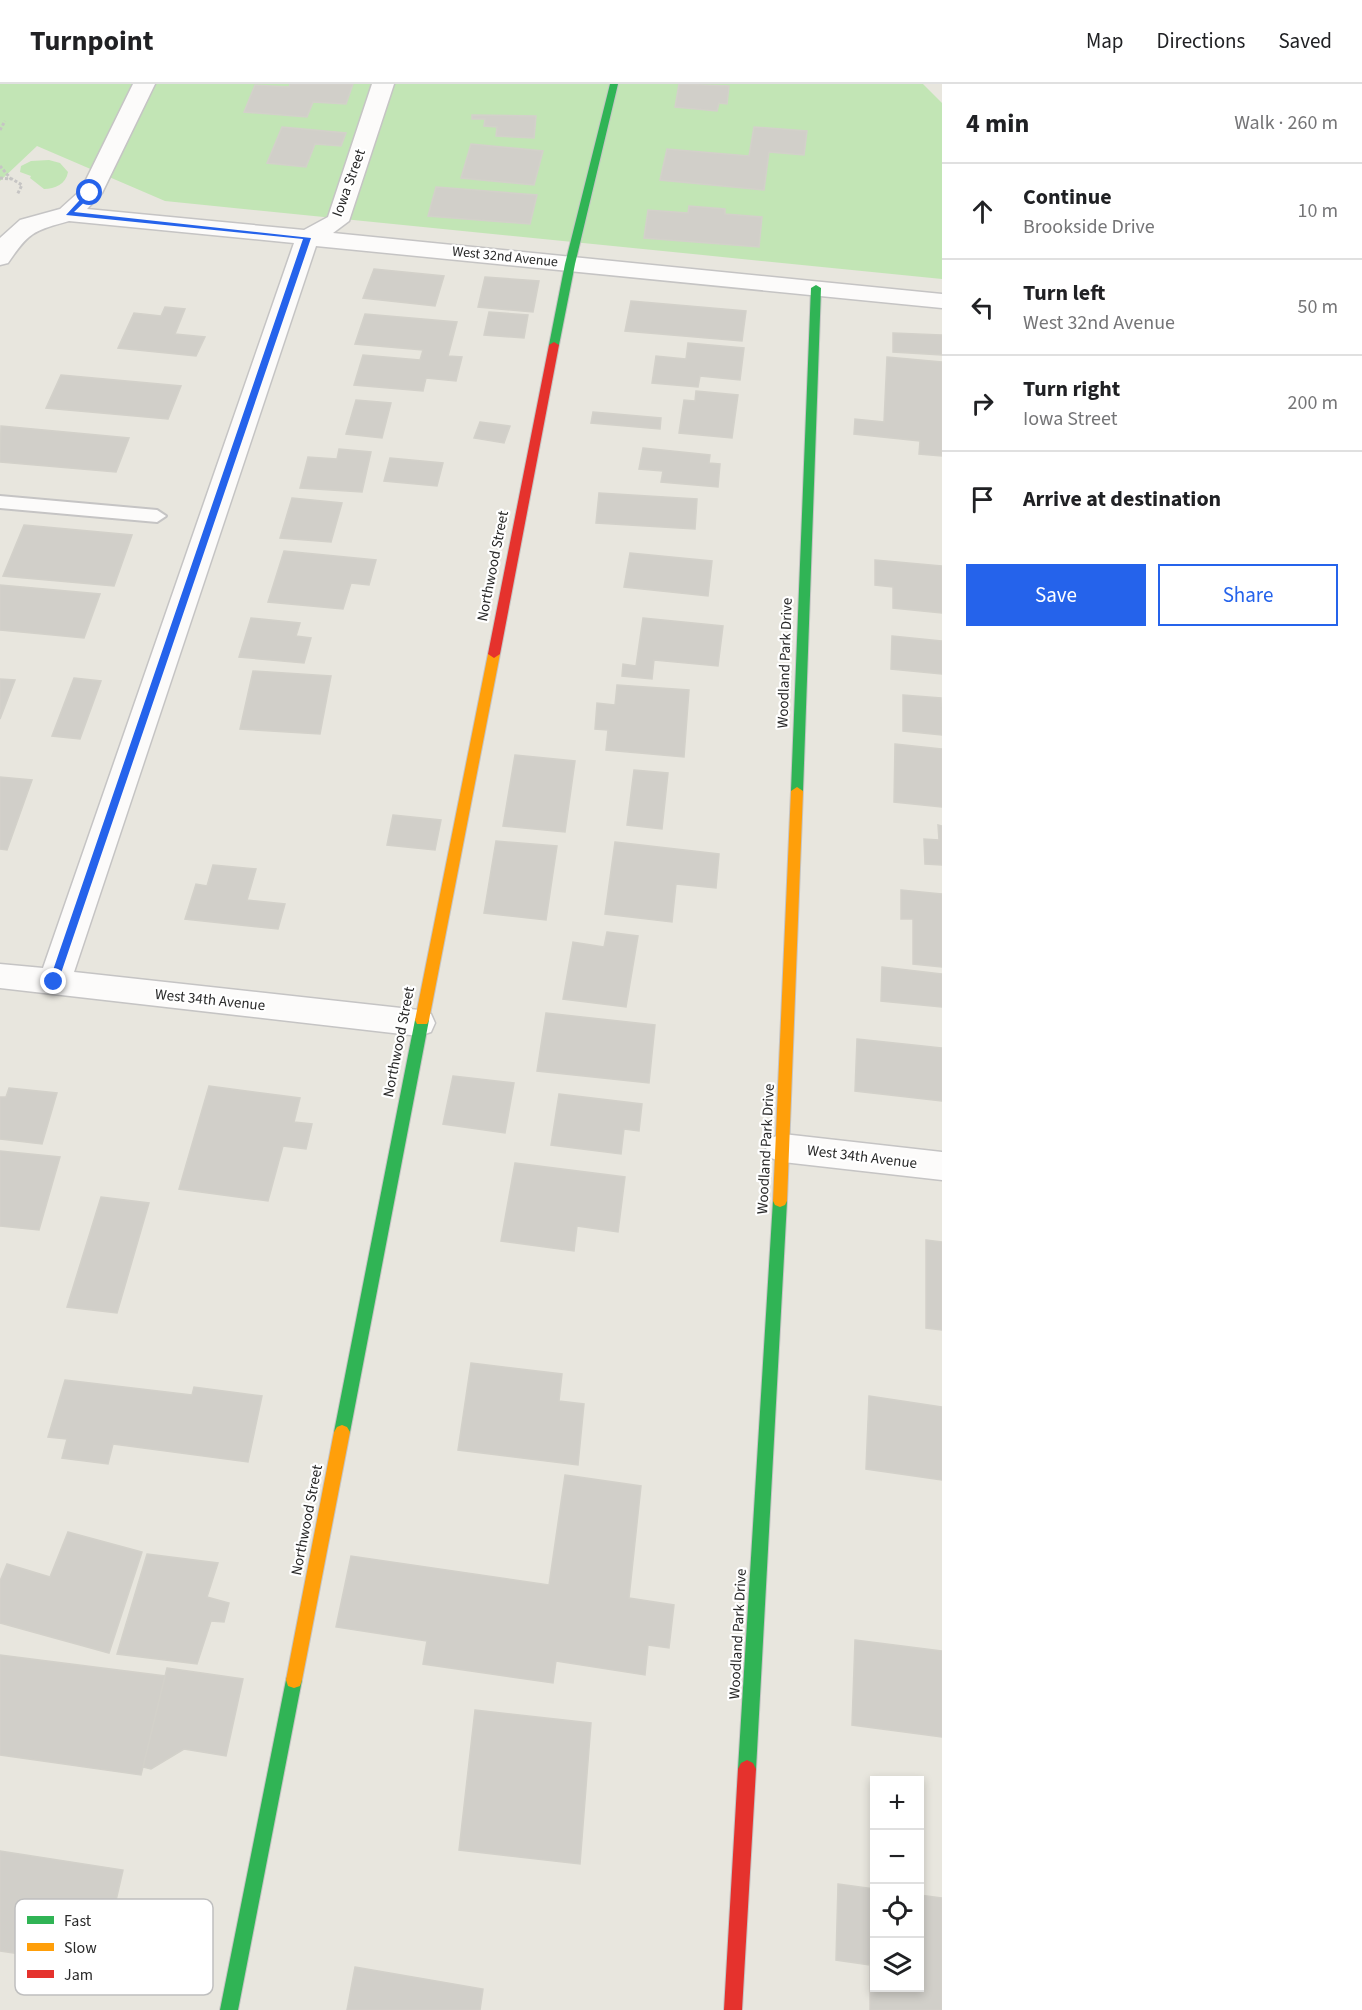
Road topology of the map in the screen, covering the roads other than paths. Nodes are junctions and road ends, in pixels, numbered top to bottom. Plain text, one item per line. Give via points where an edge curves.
1 (144, 84) edge
2 (383, 84) edge
3 (614, 84) edge
4 (68, 214) junction
5 (307, 238) junction
6 (0, 258) edge
7 (570, 264) junction
8 (816, 288) junction
9 (942, 301) edge
10 (0, 502) edge
11 (157, 516) dead end
12 (0, 976) edge
13 (54, 982) junction
14 (420, 1023) junction
15 (783, 1148) junction
16 (942, 1166) edge
17 (229, 2010) edge
18 (733, 2010) edge

1 - 4 street via 90,193
2 - 5 street, Iowa Street via 339,220
3 - 7 street, Northwood Street
4 - 5 street, West 32nd Avenue
4 - 6 street via 28,225 6,245
5 - 7 street, West 32nd Avenue
5 - 13 street
7 - 8 street, West 32nd Avenue
7 - 14 street, Northwood Street
8 - 9 street, West 32nd Avenue
8 - 15 street, Woodland Park Drive
10 - 11 lane
12 - 13 street, West 34th Avenue
13 - 14 street, West 34th Avenue
14 - 17 street, Northwood Street
15 - 16 street, West 34th Avenue
15 - 18 street, Woodland Park Drive

